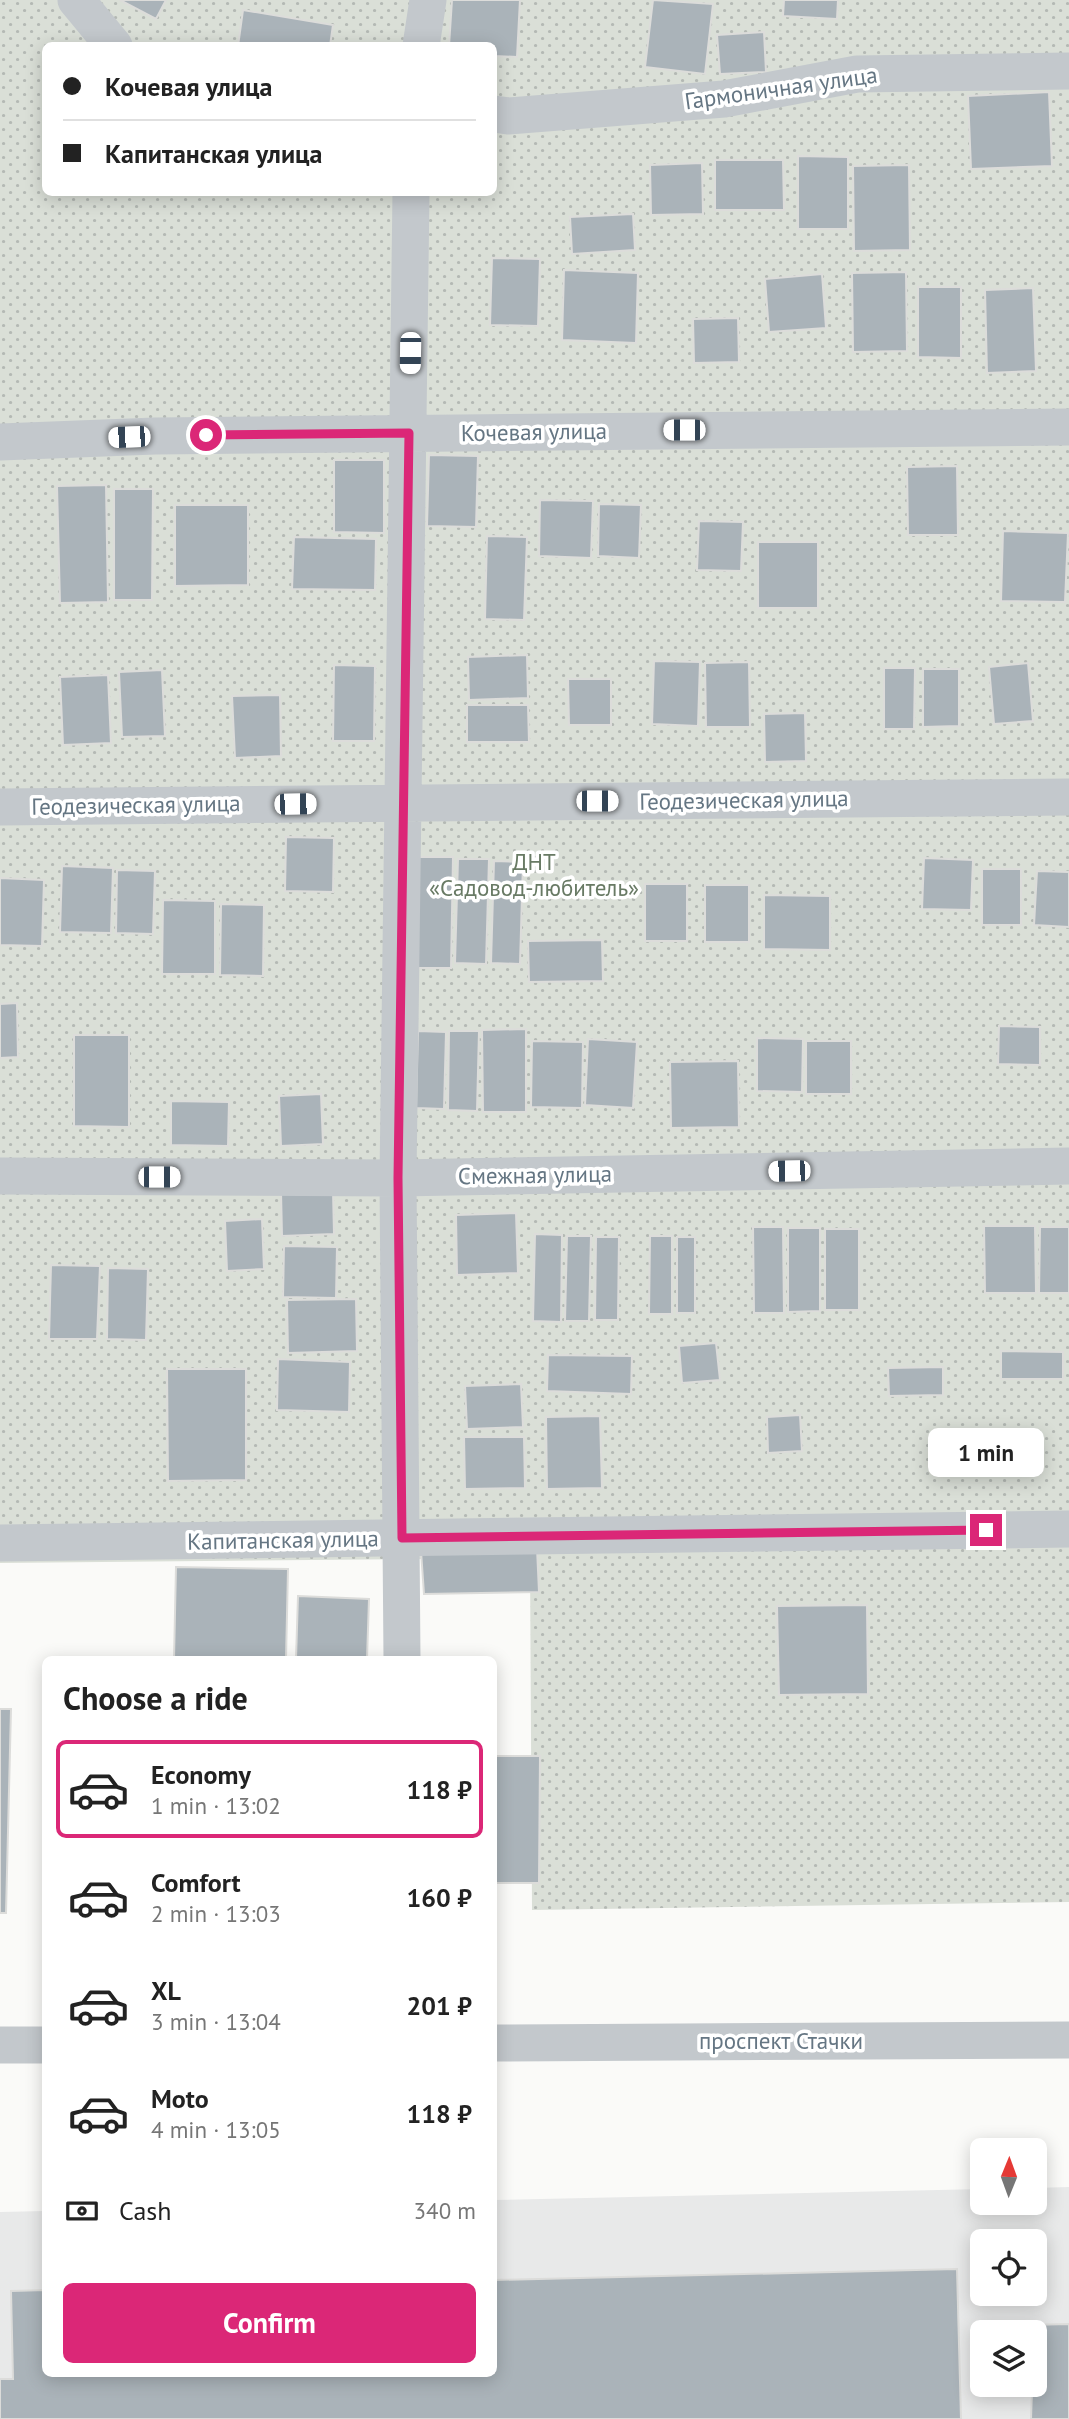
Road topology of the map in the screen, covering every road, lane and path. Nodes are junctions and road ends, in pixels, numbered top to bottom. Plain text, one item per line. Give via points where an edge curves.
1 (76, 0) edge
2 (428, 0) edge
3 (111, 42) edge
4 (422, 42) edge
5 (1069, 71) edge
6 (497, 114) edge
7 (411, 196) edge
8 (1069, 427) edge
9 (409, 433) junction
10 (0, 442) edge
11 (1069, 797) edge
12 (402, 803) junction
13 (0, 807) edge
14 (1069, 1167) edge
15 (0, 1177) edge
16 (398, 1178) junction
17 (1069, 1529) edge
18 (402, 1538) junction
19 (0, 1543) edge
20 (402, 1656) edge
21 (1069, 2040) edge
22 (497, 2043) edge
23 (0, 2045) edge
24 (42, 2045) edge

1 - 3 street
2 - 4 street
5 - 6 street, Гармоничная улица via 857,74 724,99
7 - 9 street
8 - 9 street, Кочевая улица
9 - 10 street, Кочевая улица
9 - 12 street
11 - 12 street, Геодезическая улица
12 - 13 street, Геодезическая улица
12 - 16 street
14 - 16 street, Смежная улица
15 - 16 street, Смежная улица
16 - 18 street
17 - 18 street, Капитанская улица
18 - 19 street, Капитанская улица
18 - 20 street
21 - 22 street, проспект Стачки
23 - 24 street

